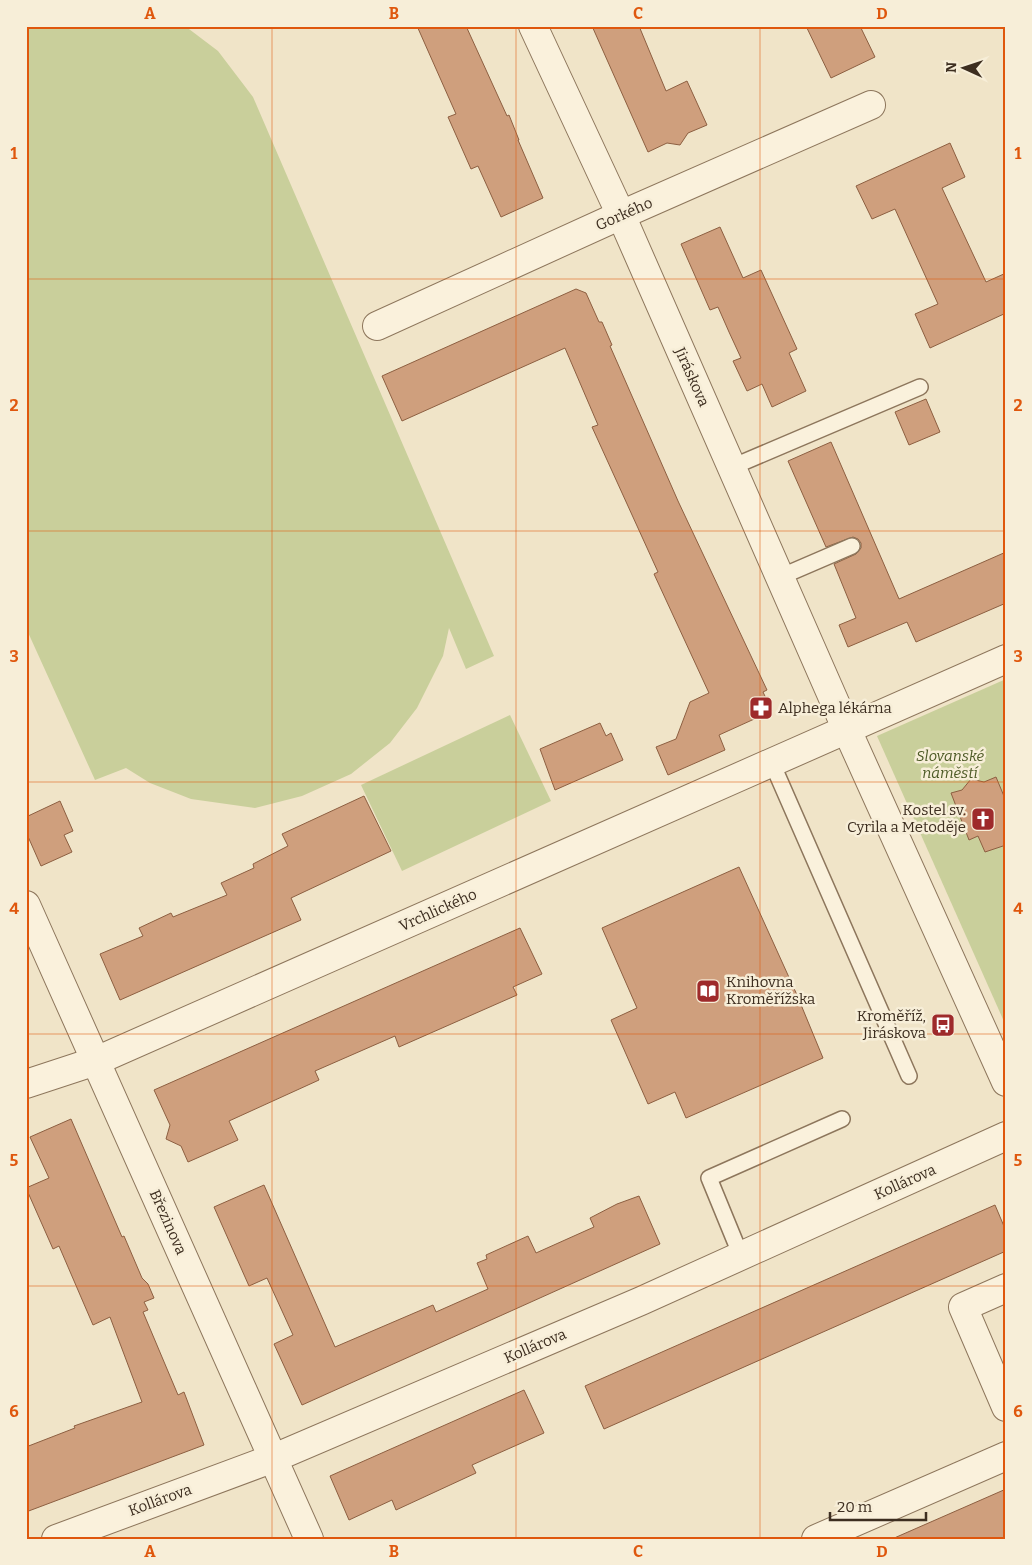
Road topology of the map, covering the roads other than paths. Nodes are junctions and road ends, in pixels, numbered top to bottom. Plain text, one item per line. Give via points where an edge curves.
1 (534, 26) edge
2 (871, 105) dead end
3 (621, 215) junction
4 (377, 326) dead end
5 (920, 386) dead end
6 (732, 467) junction
7 (852, 546) dead end
8 (780, 577) junction
9 (1006, 659) edge
10 (847, 730) junction
11 (772, 763) junction
12 (26, 905) edge
13 (96, 1061) junction
14 (909, 1076) dead end
15 (1006, 1082) edge
16 (26, 1084) edge
17 (842, 1119) dead end
18 (1006, 1136) edge
19 (741, 1256) junction
20 (1006, 1288) edge
21 (1006, 1407) edge
22 (1006, 1456) edge
23 (274, 1458) junction
24 (56, 1539) edge
25 (309, 1539) edge
26 (816, 1539) edge

1 - 3 street, Jiráskova
2 - 3 street, Gorkého
3 - 4 street, Gorkého
3 - 6 street, Jiráskova
5 - 6 lane
6 - 8 street, Jiráskova
7 - 8 lane
8 - 10 street, Jiráskova
9 - 10 street
10 - 11 street, Vrchlického
10 - 15 street
11 - 13 street, Vrchlického
11 - 14 lane
12 - 13 street, Březinova
13 - 16 street, Vrchlického
13 - 23 street, Březinova
17 - 19 lane via 709,1178
18 - 19 street, Kollárova
19 - 23 street, Kollárova
20 - 21 street via 963,1307
22 - 26 street
23 - 24 street, Kollárova
23 - 25 street, Březinova

